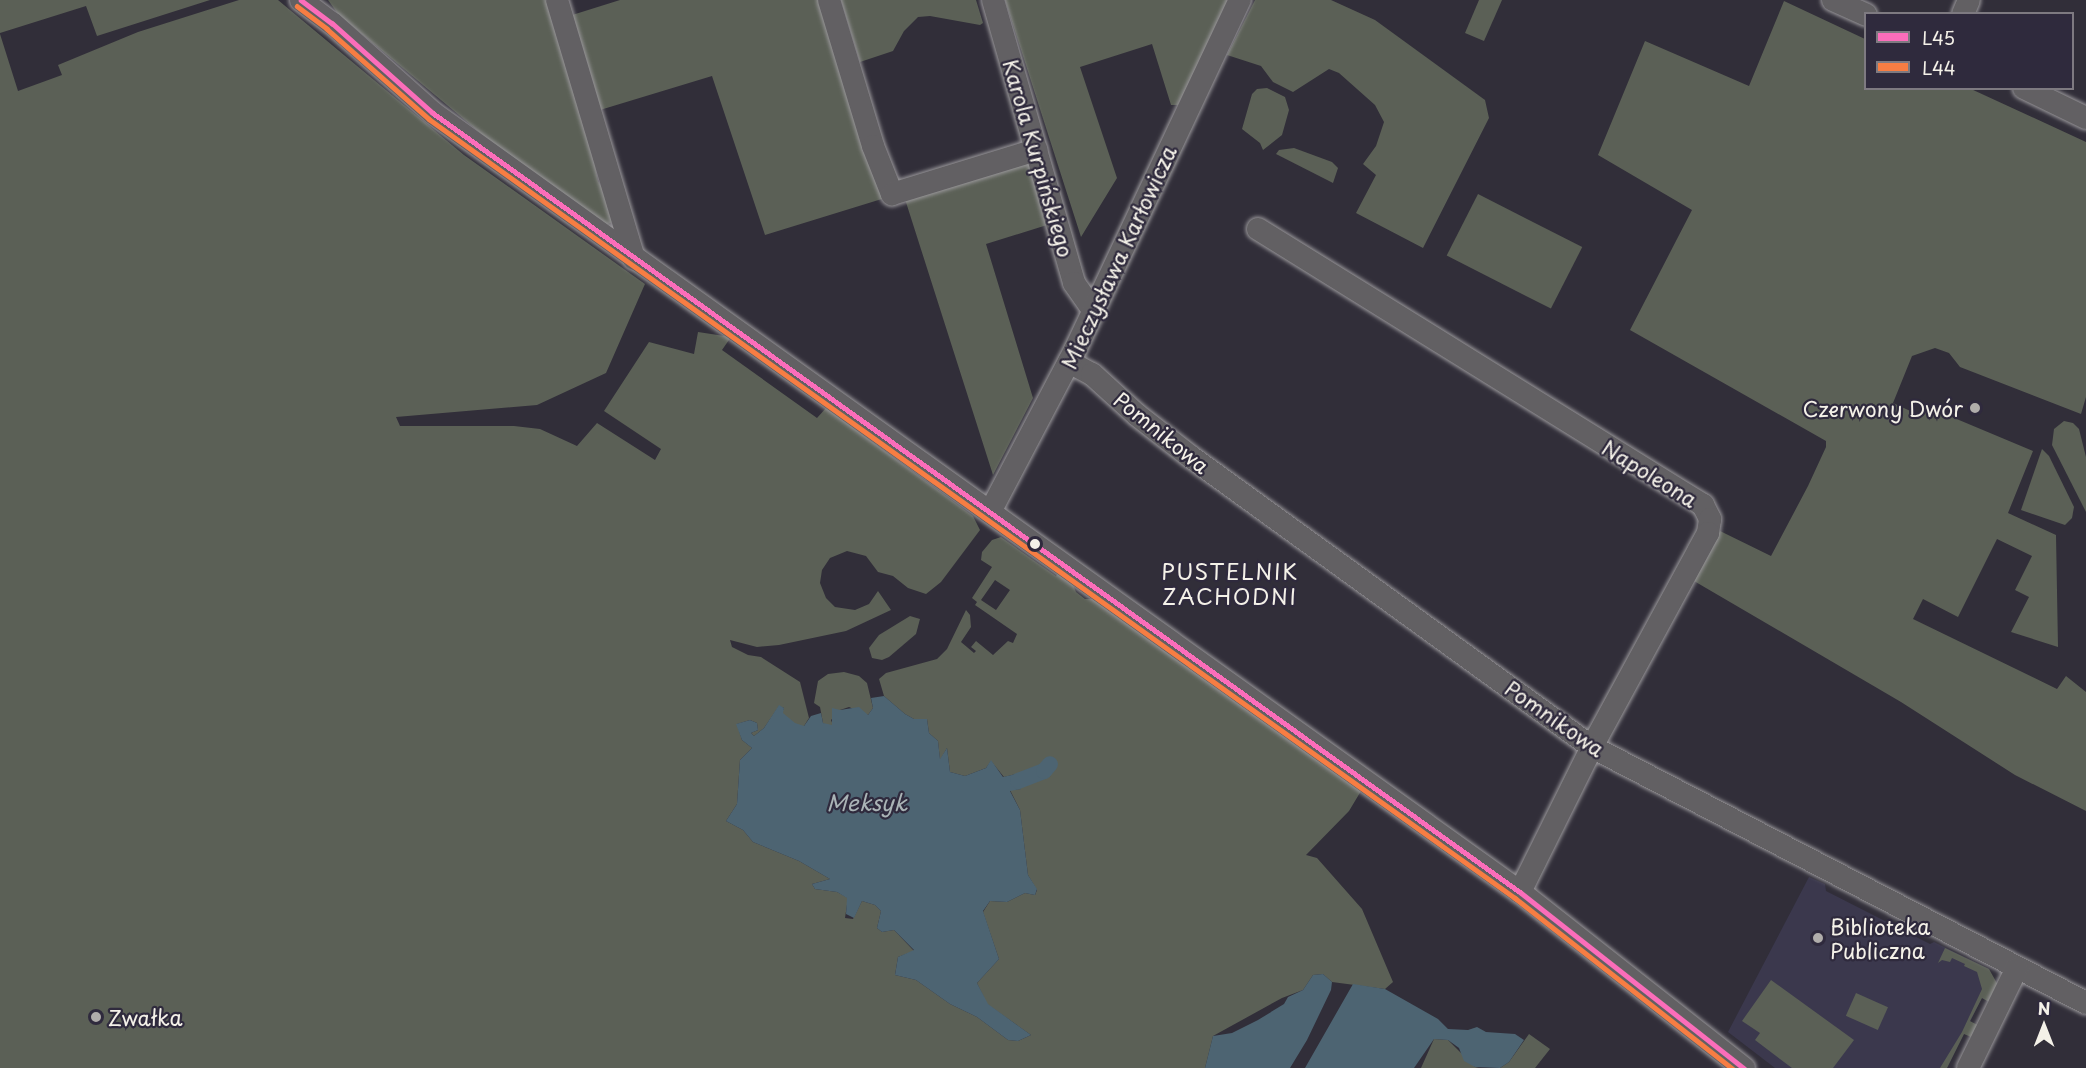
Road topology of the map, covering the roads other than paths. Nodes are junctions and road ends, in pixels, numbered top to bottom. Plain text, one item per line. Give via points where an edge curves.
1 (301, 0) edge
2 (557, 0) edge
3 (829, 0) edge
4 (993, 0) edge
5 (1240, 0) edge
6 (1833, 0) edge
7 (1864, 14) edge
8 (2028, 90) edge
9 (2086, 118) edge
10 (1036, 150) junction
11 (1258, 229) dead end
12 (634, 259) junction
13 (1093, 310) junction
14 (1069, 362) junction
15 (990, 512) junction
16 (1593, 747) junction
17 (1520, 892) junction
18 (2018, 968) junction
19 (2086, 1003) edge
20 (1729, 1064) edge
21 (1968, 1068) edge

1 - 12 street via 332,22 433,113
2 - 12 street
3 - 10 street via 873,146 892,194
4 - 10 street, Karola Kurpińskiego
5 - 13 street, Mieczysława Karłowicza
6 - 7 street
8 - 9 street
10 - 13 street, Karola Kurpińskiego via 1074,283
11 - 16 street, Napoleona via 1703,505 1710,519 1708,533
12 - 15 street
13 - 14 street, Mieczysława Karłowicza
14 - 15 street, Mieczysława Karłowicza
14 - 16 street, Pomnikowa via 1092,374 1137,416 1200,464
15 - 17 street
16 - 17 street, Napoleona
16 - 18 street, Pomnikowa
17 - 20 street
18 - 19 street, Pomnikowa
18 - 21 street

